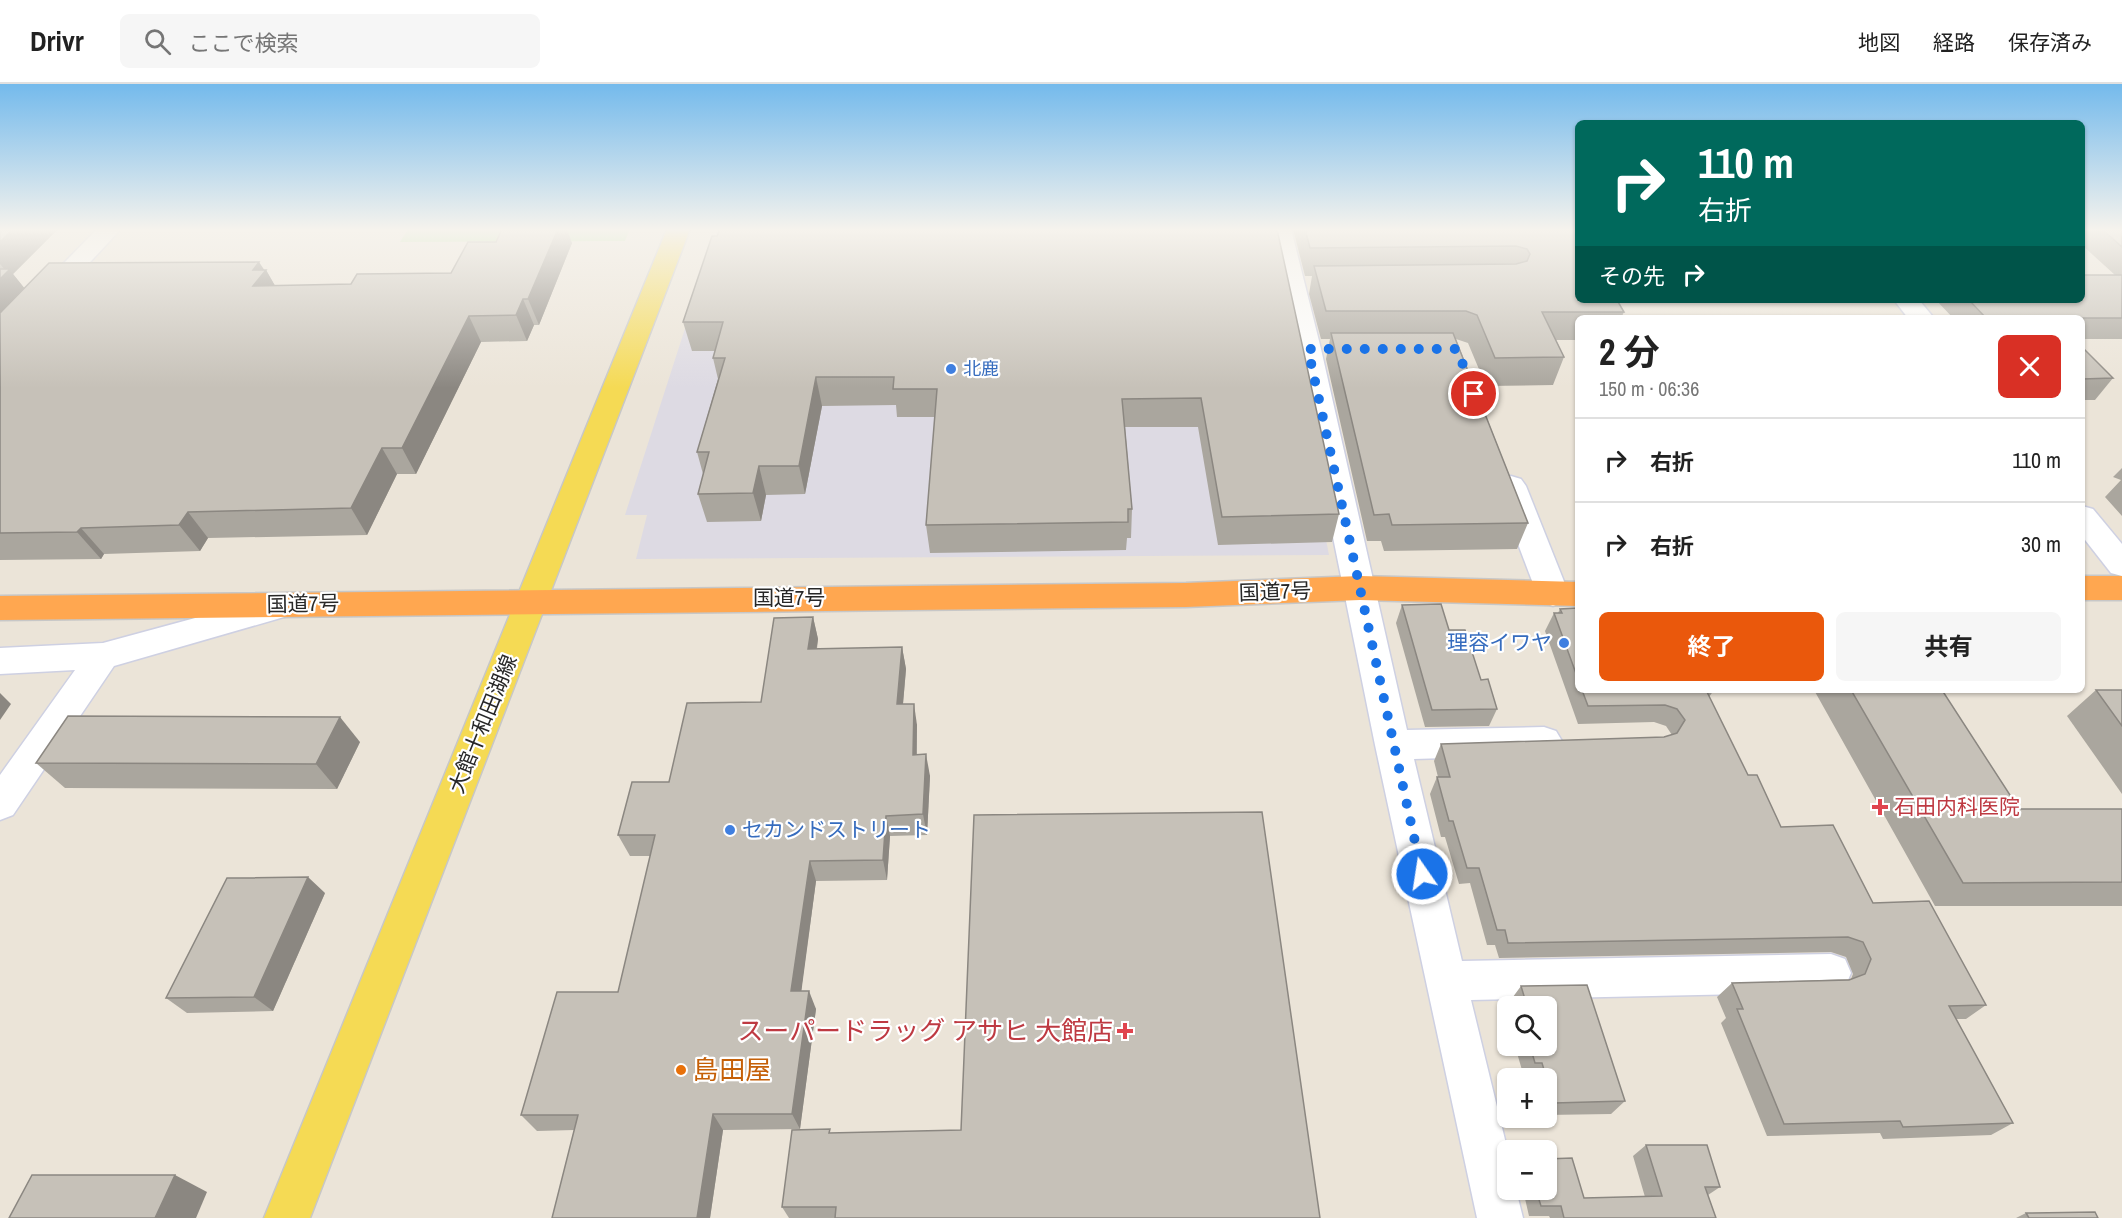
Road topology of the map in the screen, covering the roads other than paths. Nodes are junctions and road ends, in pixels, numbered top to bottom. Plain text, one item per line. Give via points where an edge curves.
1 (58, 282) edge
2 (658, 282) edge
3 (1303, 282) edge
4 (22, 286) dead end
5 (54, 286) junction
6 (1908, 303) edge
7 (1918, 315) edge
8 (0, 344) edge
9 (1501, 460) edge
10 (2085, 520) edge
11 (2122, 565) edge
12 (1360, 588) junction
13 (2085, 588) edge
14 (2122, 588) edge
15 (1566, 594) edge
16 (532, 600) junction
17 (291, 604) junction
18 (0, 608) edge
19 (103, 656) junction
20 (0, 661) edge
21 (1571, 740) edge
22 (1393, 745) junction
23 (0, 804) edge
24 (1831, 973) dead end
25 (1447, 981) junction
26 (287, 1218) edge
27 (1500, 1218) edge

1 - 5 street
2 - 16 main road, 大館十和田湖線
3 - 12 street via 1319,349
4 - 5 street
5 - 8 street
6 - 7 street
9 - 15 street
10 - 11 street
12 - 15 highway, 国道7号
12 - 16 highway, 国道7号 via 1186,595
12 - 22 street
13 - 14 highway
16 - 17 highway, 国道7号
16 - 26 main road, 大館十和田湖線
17 - 18 highway, 国道7号
17 - 19 street
19 - 20 street
19 - 23 street
21 - 22 street
22 - 25 street
24 - 25 street
25 - 27 street

